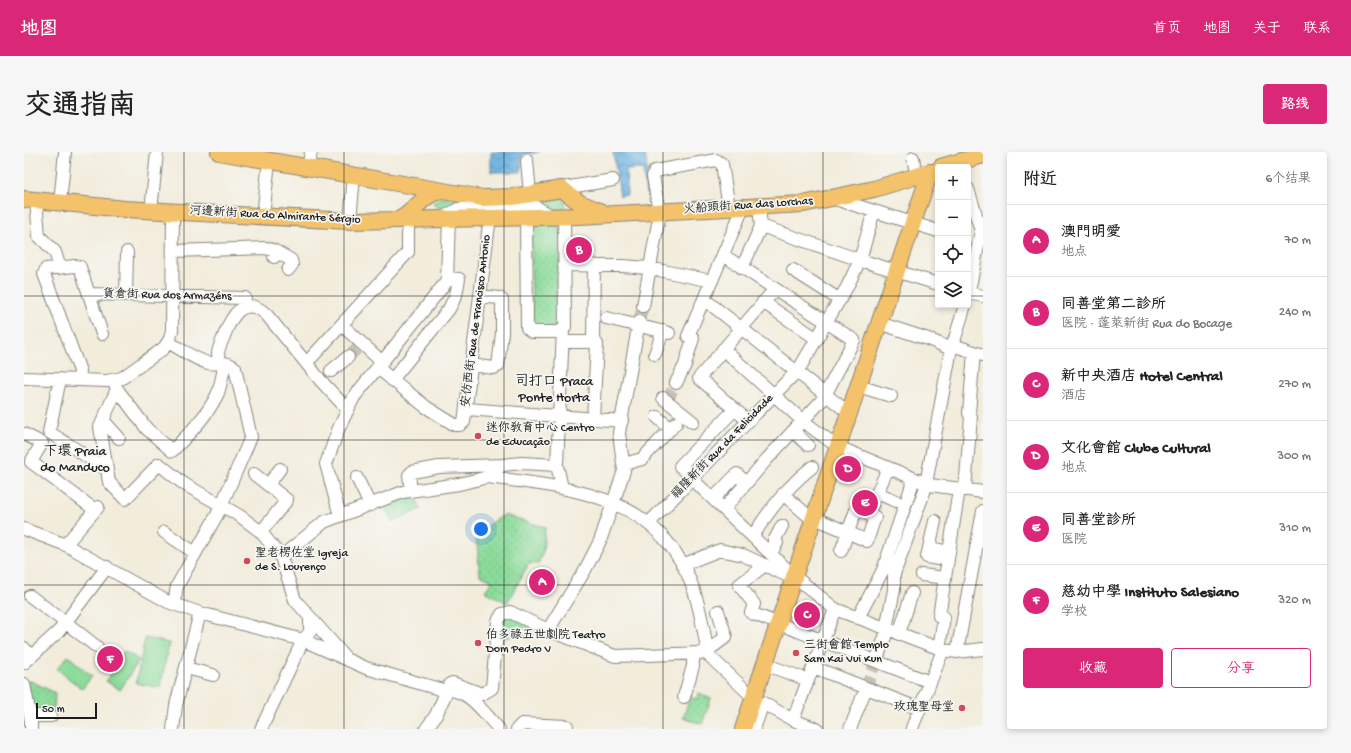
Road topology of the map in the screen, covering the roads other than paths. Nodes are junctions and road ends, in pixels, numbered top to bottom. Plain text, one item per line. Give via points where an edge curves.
1 (65, 152) edge
2 (157, 152) edge
3 (220, 152) edge
4 (983, 155) edge
5 (267, 158) edge
6 (913, 158) dead end
7 (983, 159) edge
8 (309, 160) edge
9 (527, 161) dead end
10 (966, 164) edge
11 (929, 172) edge
12 (354, 175) junction
13 (613, 180) dead end
14 (441, 191) junction
15 (562, 192) junction
16 (530, 194) junction
17 (832, 198) junction
18 (971, 198) edge
19 (30, 200) edge
20 (60, 203) junction
21 (744, 207) junction
22 (151, 211) junction
23 (874, 211) junction
24 (173, 212) junction
25 (659, 212) junction
26 (616, 214) junction
27 (976, 214) edge
28 (263, 216) junction
29 (526, 216) junction
30 (558, 216) junction
31 (490, 217) junction
32 (445, 219) junction
33 (403, 220) junction
34 (350, 221) junction
35 (927, 224) edge
36 (761, 226) junction
37 (977, 243) edge
38 (173, 251) junction
39 (127, 252) dead end
40 (723, 255) junction
41 (860, 260) junction
42 (564, 265) junction
43 (594, 265) junction
44 (60, 268) junction
45 (650, 268) junction
46 (742, 268) junction
47 (288, 270) dead end
48 (793, 270) dead end
49 (897, 271) junction
50 (447, 278) junction
51 (971, 279) edge
52 (712, 281) junction
53 (935, 283) edge
54 (775, 289) junction
55 (89, 294) junction
56 (121, 296) junction
57 (172, 296) junction
58 (480, 296) junction
59 (983, 296) edge
60 (971, 297) edge
61 (245, 298) dead end
62 (704, 298) junction
63 (840, 300) junction
64 (764, 302) junction
65 (642, 306) tunnel mouth
66 (964, 308) edge
67 (606, 318) dead end
68 (827, 322) junction
69 (880, 323) junction
70 (342, 324) junction
71 (639, 324) junction
72 (741, 328) junction
73 (102, 334) dead end
74 (563, 336) junction
75 (817, 339) junction
76 (168, 342) junction
77 (593, 342) junction
78 (952, 347) junction
79 (723, 349) junction
80 (978, 353) edge
81 (655, 354) dead end
82 (312, 357) dead end
83 (348, 357) tunnel mouth
84 (223, 363) junction
85 (380, 365) junction
86 (472, 365) junction
87 (331, 372) dead end
88 (797, 372) junction
89 (24, 378) edge
90 (60, 380) junction
91 (79, 380) junction
92 (392, 380) junction
93 (676, 384) tunnel mouth
94 (116, 385) junction
95 (858, 386) junction
96 (774, 395) junction
97 (826, 395) junction
98 (891, 396) dead end
99 (663, 398) dead end
100 (467, 409) junction
101 (735, 409) junction
102 (348, 410) junction
103 (849, 413) junction
104 (559, 416) junction
105 (657, 417) dead end
106 (594, 419) junction
107 (104, 420) junction
108 (622, 421) junction
109 (748, 421) junction
110 (803, 421) junction
111 (681, 422) junction
112 (793, 431) junction
113 (24, 434) edge
114 (119, 438) dead end
115 (808, 445) dead end
116 (838, 448) junction
117 (624, 464) junction
118 (502, 465) junction
119 (557, 465) junction
120 (812, 467) dead end
121 (888, 468) junction
122 (106, 469) junction
123 (280, 469) dead end
124 (254, 474) dead end
125 (488, 477) junction
126 (357, 478) dead end
127 (914, 478) junction
128 (692, 479) junction
129 (746, 483) junction
130 (926, 484) junction
131 (268, 485) junction
132 (562, 488) junction
133 (962, 489) junction
134 (411, 491) junction
135 (983, 492) edge
136 (877, 493) junction
137 (783, 494) junction
138 (713, 499) junction
139 (896, 501) dead end
140 (613, 502) junction
141 (370, 504) junction
142 (221, 506) junction
143 (724, 510) junction
144 (983, 511) edge
145 (340, 516) junction
146 (871, 516) junction
147 (813, 519) junction
148 (935, 521) dead end
149 (649, 523) junction
150 (782, 526) dead end
151 (24, 529) edge
152 (164, 532) dead end
153 (261, 532) junction
154 (848, 532) junction
155 (755, 539) junction
156 (66, 545) junction
157 (940, 550) junction
158 (841, 551) dead end
159 (196, 553) junction
160 (771, 553) junction
161 (746, 556) junction
162 (281, 557) junction
163 (682, 565) junction
164 (765, 565) junction
165 (107, 568) junction
166 (922, 575) dead end
167 (794, 577) junction
168 (945, 578) junction
169 (178, 584) junction
170 (912, 594) dead end
171 (30, 596) dead end
172 (172, 603) junction
173 (835, 609) junction
174 (718, 611) dead end
175 (200, 613) junction
176 (310, 618) junction
177 (858, 618) junction
178 (226, 620) junction
179 (65, 622) junction
180 (778, 623) junction
181 (548, 630) junction
182 (891, 630) junction
183 (303, 640) junction
184 (823, 641) junction
185 (97, 647) dead end
186 (941, 649) junction
187 (983, 649) edge
188 (706, 652) junction
189 (957, 652) junction
190 (693, 653) junction
191 (25, 655) edge
192 (347, 660) junction
193 (876, 661) junction
194 (764, 664) junction
195 (813, 667) junction
196 (186, 668) junction
197 (213, 675) dead end
198 (808, 680) junction
199 (930, 682) junction
200 (24, 684) edge
201 (866, 688) junction
202 (448, 690) junction
203 (684, 697) dead end
204 (753, 697) junction
205 (920, 709) junction
206 (30, 716) junction
207 (51, 716) dead end
208 (793, 720) junction
209 (750, 724) edge
210 (567, 726) dead end
211 (30, 729) edge
212 (173, 729) edge
213 (261, 729) edge
214 (426, 729) edge
215 (499, 729) edge
216 (517, 729) edge
217 (817, 729) edge
218 (850, 729) edge
219 (913, 729) edge

1 - 20 street
2 - 22 street
3 - 5 main road
4 - 11 main road, 火船頭街 Rua das Lorchas
5 - 8 main road
5 - 28 street
6 - 11 street
7 - 10 main road
8 - 12 main road
9 - 16 street
11 - 17 main road, 火船頭街 Rua das Lorchas
11 - 35 main road
11 - 35 main road via 916,198
12 - 14 main road
12 - 34 street
13 - 15 street
14 - 16 main road via 484,198
14 - 32 main road via 430,198 428,207 432,215
14 - 33 main road via 427,196
15 - 16 main road
15 - 26 main road via 592,209
15 - 30 main road via 570,199 570,208
17 - 21 main road, 火船頭街 Rua das Lorchas via 803,204
17 - 23 street
18 - 27 street
19 - 20 main road, 河邊新街 Rua do Almirante Sérgio
19 - 44 street via 39,236 55,252
20 - 22 main road, 河邊新街 Rua do Almirante Sérgio
21 - 25 main road, 火船頭街 Rua das Lorchas
21 - 25 street via 722,164 716,160 655,171 653,176
21 - 36 street
21 - 40 street
22 - 24 main road, 河邊新街 Rua do Almirante Sérgio
23 - 35 street
23 - 41 street, 福隆新街 Rua da Felicidade
24 - 28 main road, 河邊新街 Rua do Almirante Sérgio
24 - 38 street
25 - 26 main road, 火船頭街 Rua das Lorchas
25 - 45 street
26 - 30 main road, 火船頭街 Rua das Lorchas
27 - 37 street via 981,231
28 - 34 main road, 河邊新街 Rua do Almirante Sérgio
29 - 30 main road, 火船頭街 Rua das Lorchas
29 - 31 main road, 河邊新街 Rua do Almirante Sérgio
29 - 74 street via 527,328 532,332 559,332
30 - 32 street via 536,207 458,209
30 - 42 street
31 - 32 main road, 河邊新街 Rua do Almirante Sérgio
31 - 58 street, 安仿西街 Rua de Francisco Antonio
32 - 33 main road, 河邊新街 Rua do Almirante Sérgio
32 - 50 street
33 - 34 main road, 河邊新街 Rua do Almirante Sérgio
33 - 70 street via 408,252
35 - 49 main road
36 - 41 street
36 - 46 street
37 - 51 street
38 - 47 street via 265,248 291,260 292,265
38 - 57 street
39 - 56 street
40 - 46 street
40 - 52 street
41 - 49 street
41 - 63 street, 福隆新街 Rua da Felicidade
42 - 43 street
42 - 74 street
43 - 45 street
43 - 77 street
44 - 55 street via 80,267
44 - 91 street via 47,268 44,274 80,371
45 - 52 street
45 - 65 street
46 - 54 street
48 - 63 street
49 - 53 street
49 - 69 main road
50 - 85 street
50 - 92 street via 459,279 456,295 449,309
52 - 62 street
54 - 64 street
54 - 68 street
55 - 56 street, 貨倉街 Rua dos Armazéns
55 - 73 street
56 - 57 street, 貨倉街 Rua dos Armazéns
57 - 61 street, 貨倉街 Rua dos Armazéns
57 - 76 street via 172,330
58 - 86 street, 安仿西街 Rua de Francisco Antonio
58 - 86 street via 502,300 502,333 498,366 494,368
59 - 60 street
62 - 72 street
62 - 93 street via 688,336 693,338
63 - 68 street, 福隆新街 Rua da Felicidade
64 - 72 street
64 - 75 street
66 - 78 street
67 - 71 street
68 - 75 street, 福隆新街 Rua da Felicidade
68 - 97 street via 854,340
69 - 78 street
69 - 95 main road
70 - 82 street
70 - 85 street
71 - 81 street via 666,332
71 - 108 street
72 - 79 street
72 - 88 street
74 - 77 street
74 - 104 street
75 - 88 street, 福隆新街 Rua da Felicidade
76 - 84 street via 204,362
76 - 94 street via 162,350
77 - 106 street via 597,345
78 - 80 street
78 - 130 street
79 - 96 street
79 - 101 street via 699,378
80 - 133 street
83 - 87 street
84 - 94 street via 218,392 213,402 190,434 172,451 147,429
84 - 102 street via 218,357 218,350 232,316 243,308 257,308 266,314 320,381
84 - 142 street via 232,365 237,371 251,435
85 - 92 street
85 - 102 street via 354,397
86 - 100 street, 安仿西街 Rua de Francisco Antonio
88 - 96 street, 福隆新街 Rua da Felicidade
88 - 97 street
89 - 90 street
90 - 91 street
90 - 122 street via 49,432
91 - 94 street
92 - 100 street, 安仿西街 Rua de Francisco Antonio via 426,407 455,425 463,424
94 - 107 street
95 - 98 street
95 - 103 main road
96 - 109 street, 福隆新街 Rua da Felicidade
96 - 110 street
97 - 103 street
97 - 110 street
99 - 111 street
100 - 104 street
101 - 109 street
101 - 128 street via 680,466
102 - 145 street via 326,464
103 - 116 main road
104 - 106 street
104 - 119 street
105 - 111 street
106 - 108 street
107 - 114 street
107 - 122 street via 100,427
108 - 117 street via 619,436
109 - 128 street, 福隆新街 Rua da Felicidade
110 - 112 street
110 - 116 street
111 - 117 street via 642,459
112 - 115 street
112 - 129 street
113 - 156 street via 40,442 31,462 97,508
116 - 121 street
116 - 147 main road
117 - 140 street
118 - 119 street
118 - 125 street
118 - 134 street via 439,467 412,472 409,475
119 - 132 street
120 - 137 street
121 - 127 street
121 - 136 street
122 - 142 street via 110,486 125,500 159,464 184,484
123 - 131 street
124 - 131 street
125 - 132 street
125 - 134 street
126 - 141 street
127 - 130 street
127 - 177 street via 883,570
128 - 138 street
128 - 149 street, 福隆新街 Rua da Felicidade
129 - 138 street via 737,474
129 - 143 street
130 - 133 street
130 - 182 street via 894,574
131 - 153 street via 287,500
132 - 140 street
133 - 135 street
133 - 157 street
134 - 141 street
136 - 139 street
136 - 146 street
137 - 147 street
137 - 155 street
138 - 143 street
140 - 149 street
140 - 181 street via 600,541
141 - 145 street
142 - 153 street
142 - 159 street
143 - 155 street
144 - 189 street
145 - 162 street via 318,525
146 - 154 street via 856,510
146 - 154 street via 867,541
147 - 154 street
147 - 167 main road
148 - 157 street
149 - 163 street via 670,544
150 - 160 street via 774,541 777,544
151 - 156 street
152 - 159 street
153 - 162 street
154 - 158 street
155 - 160 street
155 - 161 street
156 - 165 street
157 - 168 street
159 - 169 street
160 - 167 street
161 - 163 street via 716,550
161 - 164 street
162 - 176 street via 293,595
163 - 188 street via 693,588
164 - 167 street
164 - 180 street via 739,585 754,604 751,613
165 - 172 street
165 - 179 street
166 - 168 street
167 - 173 street
167 - 180 main road
168 - 186 street via 939,616 944,617
169 - 172 street via 176,598
169 - 178 street via 177,592 181,598
170 - 182 street
171 - 179 street
172 - 175 street
173 - 177 street
173 - 184 street
174 - 188 street via 726,637
175 - 178 street
175 - 196 street
176 - 183 street via 310,632
176 - 192 street
177 - 182 street
178 - 183 street
179 - 185 street
179 - 191 street
180 - 184 street
180 - 194 main road
181 - 190 street via 615,656
181 - 202 street via 514,612 502,614 498,621 494,684 490,691 482,694 453,683
182 - 186 street
182 - 193 street
183 - 192 street
183 - 213 street
184 - 193 street
184 - 195 street
186 - 189 street
186 - 199 street
187 - 189 street
188 - 190 street
188 - 204 street
190 - 203 street via 693,666
192 - 202 street via 371,670
193 - 199 street
194 - 198 street
194 - 204 main road
195 - 198 street
195 - 201 street
196 - 197 street
196 - 212 street via 176,705
198 - 208 street
199 - 205 street
200 - 206 street
201 - 205 street
201 - 218 street
202 - 214 street
202 - 215 street via 452,689 468,696
204 - 209 main road
205 - 219 street
206 - 207 street
206 - 211 street
208 - 209 street via 763,703
208 - 217 street
210 - 216 street via 522,724

